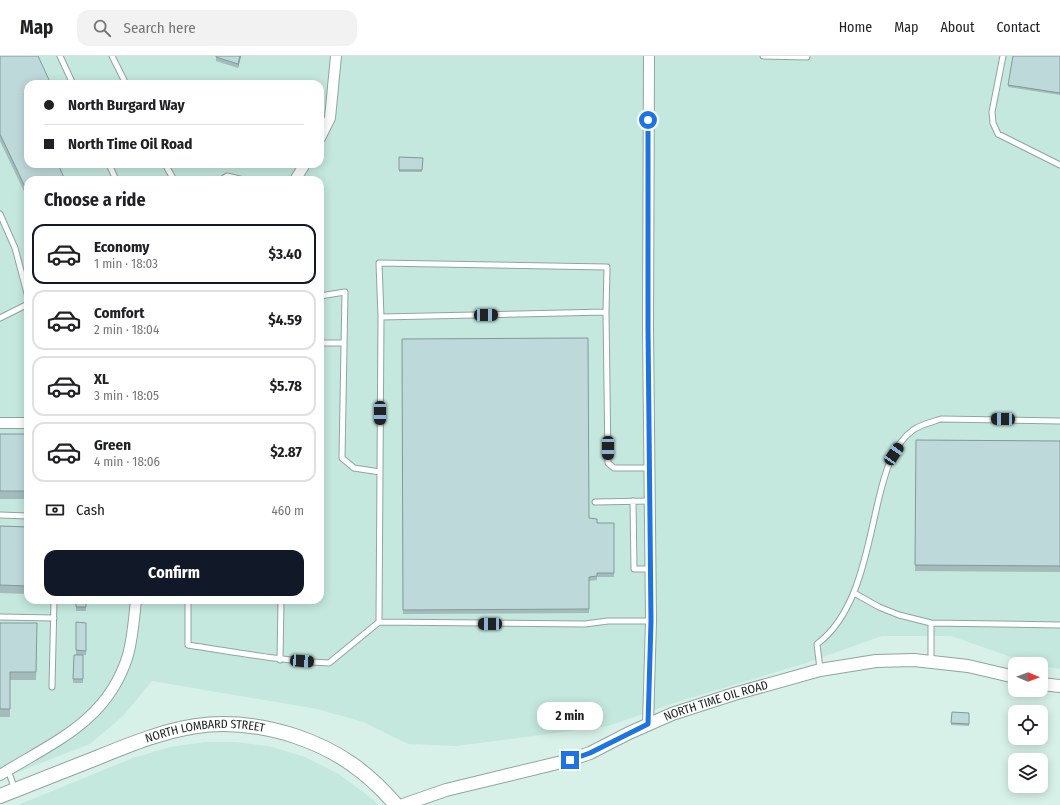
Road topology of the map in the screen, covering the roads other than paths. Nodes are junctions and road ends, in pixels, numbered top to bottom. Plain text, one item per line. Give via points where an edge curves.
1 (60, 56) edge
2 (112, 56) edge
3 (336, 56) edge
4 (649, 56) edge
5 (763, 56) edge
6 (1003, 56) edge
7 (808, 57) edge
8 (70, 80) edge
9 (124, 80) edge
10 (324, 130) edge
11 (1060, 165) edge
12 (0, 214) edge
13 (24, 282) edge
14 (324, 295) edge
15 (24, 306) edge
16 (606, 312) junction
17 (381, 317) junction
18 (0, 318) edge
19 (324, 343) edge
20 (344, 343) junction
21 (1060, 421) edge
22 (0, 423) edge
23 (24, 423) edge
24 (649, 468) junction
25 (380, 472) junction
26 (633, 501) junction
27 (650, 501) junction
28 (595, 502) dead end
29 (0, 515) edge
30 (24, 516) edge
31 (650, 569) junction
32 (854, 593) junction
33 (54, 604) edge
34 (135, 604) edge
35 (188, 604) edge
36 (281, 604) edge
37 (0, 617) edge
38 (54, 618) junction
39 (651, 621) junction
40 (379, 622) junction
41 (931, 623) junction
42 (1060, 625) edge
43 (280, 660) junction
44 (931, 661) junction
45 (820, 670) junction
46 (1008, 675) edge
47 (1048, 685) edge
48 (1060, 686) edge
49 (52, 687) dead end
50 (648, 724) junction
51 (4, 773) edge
52 (15, 790) junction
53 (0, 796) edge
54 (396, 805) edge
55 (403, 805) edge

1 - 8 lane
2 - 9 lane
3 - 10 street via 330,118
4 - 24 street
5 - 7 lane
6 - 11 lane via 992,112 998,134
12 - 13 lane via 15,248
14 - 20 lane via 345,292
15 - 18 lane
16 - 17 lane
16 - 17 lane via 607,268 379,263
16 - 24 lane via 608,463 614,468
17 - 25 lane
19 - 20 lane
20 - 25 lane via 342,458 354,468
21 - 32 lane via 942,419 913,430 903,440 886,468 863,569
22 - 23 street
24 - 27 street
25 - 40 lane
26 - 27 lane
26 - 28 lane
26 - 31 lane via 634,569
27 - 31 street
29 - 30 lane
31 - 39 street
32 - 41 lane via 899,615
32 - 45 lane via 825,638 817,644
33 - 38 lane
34 - 51 street via 128,653 121,675 106,700 85,722
35 - 43 lane via 188,644
36 - 43 lane
37 - 38 lane
38 - 49 lane
39 - 40 lane via 586,624
39 - 50 street
40 - 43 lane via 329,663
41 - 42 lane
41 - 44 lane
44 - 45 street, NORTH TIME OIL ROAD via 900,659
44 - 46 street, NORTH TIME OIL ROAD
45 - 50 street, NORTH TIME OIL ROAD via 707,702
47 - 48 street
50 - 55 street, NORTH TIME OIL ROAD via 590,753 570,760 446,790
51 - 52 lane
52 - 53 main road, NORTH LOMBARD STREET
52 - 54 main road, NORTH LOMBARD STREET via 160,733 201,725 230,724 285,733 333,751 369,776

